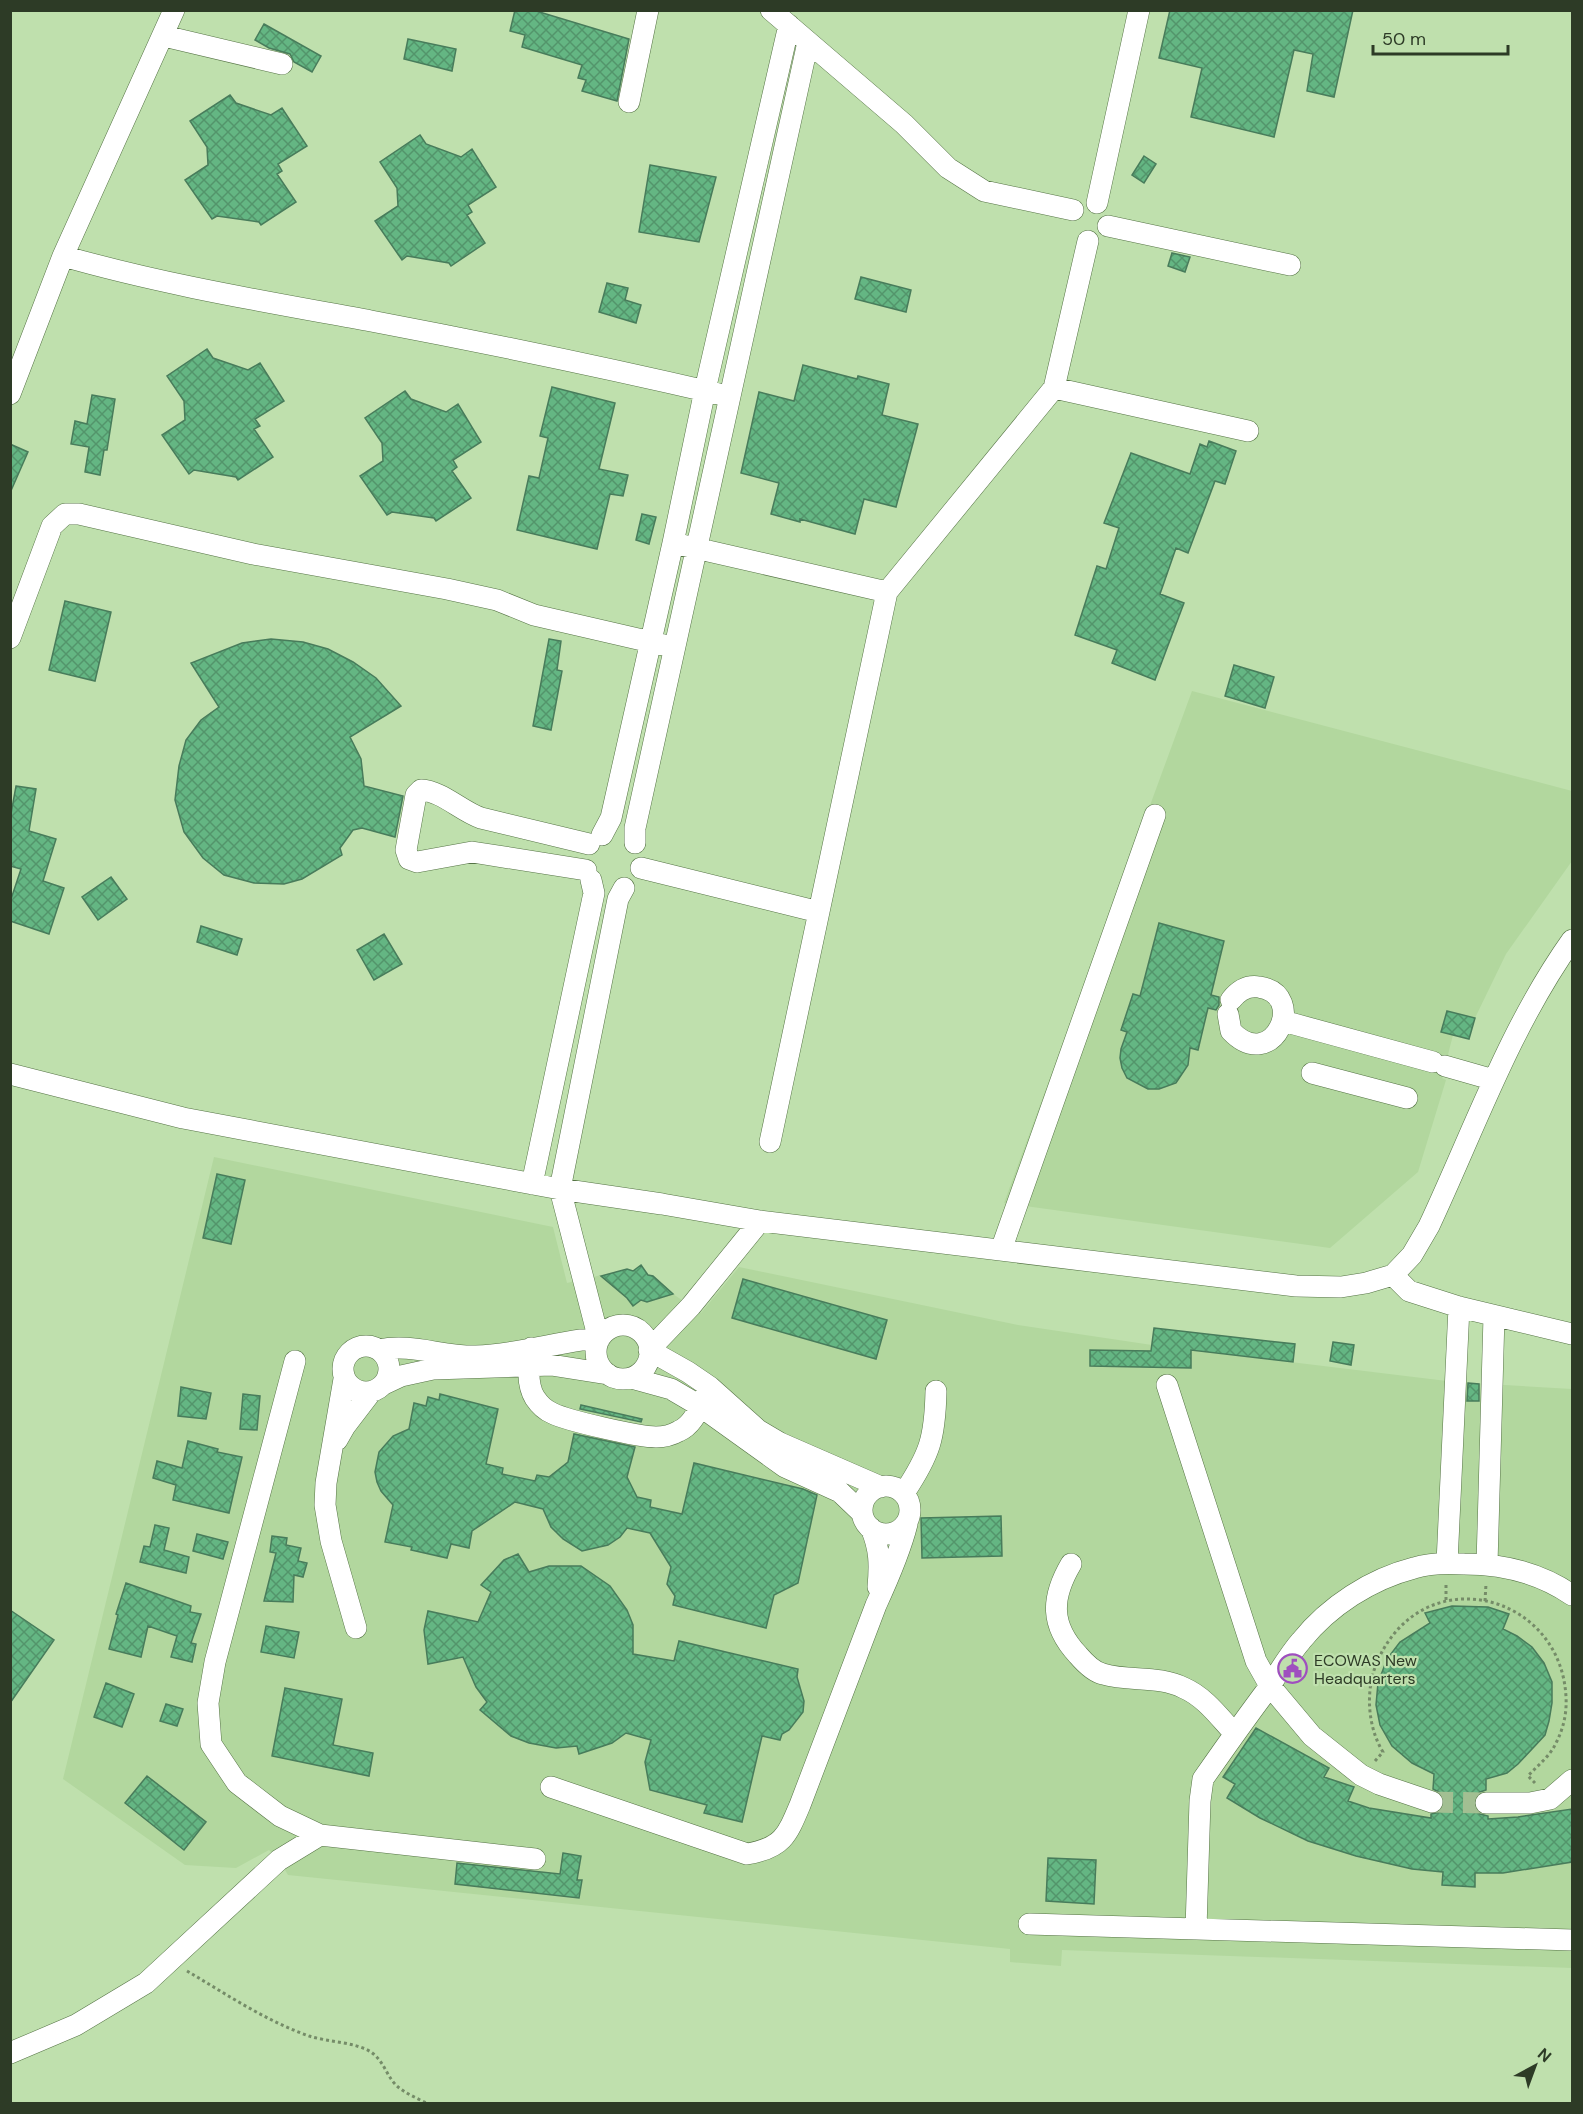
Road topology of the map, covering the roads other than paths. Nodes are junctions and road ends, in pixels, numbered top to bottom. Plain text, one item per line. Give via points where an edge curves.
1 (174, 10) edge
2 (648, 10) edge
3 (771, 10) edge
4 (1139, 10) edge
5 (789, 25) junction
6 (164, 36) junction
7 (808, 42) junction
8 (282, 64) dead end
9 (629, 102) dead end
10 (1097, 203) junction
11 (1073, 210) junction
12 (1108, 226) junction
13 (1088, 241) junction
14 (63, 256) junction
15 (1290, 265) dead end
16 (1054, 388) junction
17 (705, 390) junction
18 (10, 394) edge
19 (731, 396) junction
20 (1248, 431) dead end
21 (673, 543) junction
22 (696, 549) junction
23 (886, 592) junction
24 (10, 638) edge
25 (651, 641) junction
26 (674, 647) junction
27 (1155, 815) dead end
28 (481, 818) junction
29 (596, 840) junction
30 (635, 843) junction
31 (472, 852) junction
32 (641, 868) junction
33 (588, 875) junction
34 (624, 888) junction
35 (819, 912) junction
36 (1572, 940) edge
37 (1283, 1021) junction
38 (1312, 1073) dead end
39 (10, 1074) edge
40 (1494, 1080) junction
41 (1407, 1098) dead end
42 (770, 1142) dead end
43 (532, 1184) junction
44 (560, 1189) junction
45 (760, 1221) junction
46 (1000, 1250) junction
47 (1393, 1275) junction
48 (1459, 1306) junction
49 (1494, 1316) junction
50 (1572, 1334) edge
51 (598, 1340) junction
52 (379, 1350) junction
53 (649, 1350) junction
54 (530, 1357) junction
55 (296, 1361) dead end
56 (608, 1374) junction
57 (631, 1378) junction
58 (344, 1379) junction
59 (1167, 1385) dead end
60 (710, 1387) junction
61 (378, 1388) junction
62 (936, 1391) dead end
63 (700, 1406) junction
64 (334, 1446) junction
65 (881, 1487) junction
66 (904, 1493) junction
67 (867, 1521) junction
68 (907, 1524) junction
69 (1447, 1563) junction
70 (1071, 1564) dead end
71 (1487, 1564) junction
72 (1572, 1595) edge
73 (876, 1605) junction
74 (357, 1628) dead end
75 (1270, 1686) junction
76 (1235, 1734) junction
77 (1572, 1780) edge
78 (551, 1787) dead end
79 (1432, 1802) tunnel mouth
80 (1486, 1803) tunnel mouth
81 (321, 1835) junction
82 (535, 1860) dead end
83 (1029, 1924) dead end
84 (1196, 1929) junction
85 (1572, 1940) edge
86 (10, 2053) edge

1 - 6 street
2 - 9 street
3 - 5 street
4 - 10 street
5 - 7 street
5 - 17 street
6 - 8 street
6 - 14 street
7 - 11 street via 904,124 948,168 984,191
7 - 19 street
10 - 11 street via 1083,202
10 - 12 street via 1107,213
11 - 13 street via 1071,230
12 - 13 street via 1101,237
12 - 15 street
13 - 16 street
14 - 17 street via 209,290
14 - 18 street
16 - 20 street
16 - 23 street
17 - 19 street
17 - 21 street
19 - 22 street
21 - 22 street
21 - 25 street
22 - 23 street
22 - 26 street
23 - 35 street
24 - 25 street via 52,526 65,514 80,514 253,554 497,600 534,615
25 - 26 street
25 - 29 street via 611,818
26 - 30 street
27 - 46 street
28 - 29 street
28 - 31 street
28 - 31 street via 429,791 421,790 416,795 405,850 410,859 417,862
29 - 30 street via 611,833
29 - 33 street via 585,854
30 - 32 street
31 - 33 street
32 - 34 street
32 - 35 street
33 - 34 street via 606,889
33 - 43 street via 594,893
34 - 44 street via 618,899
35 - 42 street
36 - 40 street via 1543,985
37 - 37 street via 1274,1037 1256,1044 1246,1042 1231,1031 1230,1007 1241,990 1268,990 1281,1003
37 - 40 street
38 - 41 street
39 - 43 street via 183,1118
40 - 47 street via 1430,1226 1412,1255
43 - 44 street
44 - 45 street
44 - 51 street
45 - 46 street
45 - 53 street via 691,1306
46 - 47 street via 1296,1286 1341,1287
47 - 48 street via 1409,1290
48 - 49 street
48 - 69 street
49 - 50 street
49 - 71 street
51 - 53 street via 611,1328 628,1326 643,1335
51 - 54 street via 581,1340
51 - 56 street via 598,1362
52 - 54 street via 402,1347 453,1355
52 - 58 street via 364,1345 350,1351 343,1364
52 - 61 street via 385,1355 389,1370
53 - 57 street via 645,1367
53 - 60 street
54 - 56 street
54 - 61 street via 433,1369 401,1376
54 - 63 street via 534,1396 553,1414 654,1437 681,1431
55 - 81 street via 215,1662 208,1703 211,1744 237,1783 280,1816
56 - 57 street
57 - 63 street via 671,1389
58 - 61 street via 356,1390
58 - 64 street
59 - 75 street via 1256,1660
60 - 63 street
60 - 65 street via 758,1430 780,1443
61 - 64 street via 345,1426
62 - 66 street via 935,1424 928,1451
63 - 67 street via 785,1467 840,1492
64 - 74 street via 325,1505 331,1541
65 - 66 street via 897,1488
65 - 67 street via 865,1499
66 - 68 street via 911,1508
67 - 68 street via 886,1534
67 - 73 street via 878,1546
68 - 73 street
69 - 71 street
69 - 75 street via 1415,1567 1344,1599 1300,1641
70 - 76 street via 1057,1593 1056,1618 1067,1643 1084,1662 1101,1674 1162,1680 1185,1688
71 - 72 street via 1542,1577
73 - 78 street via 791,1827 780,1842 765,1851 747,1854
75 - 76 street
75 - 79 street via 1312,1736 1361,1775
76 - 84 street via 1203,1779
77 - 80 street via 1550,1799
81 - 82 street
81 - 86 street via 279,1860 146,1983 76,2025
83 - 84 street
84 - 85 street

